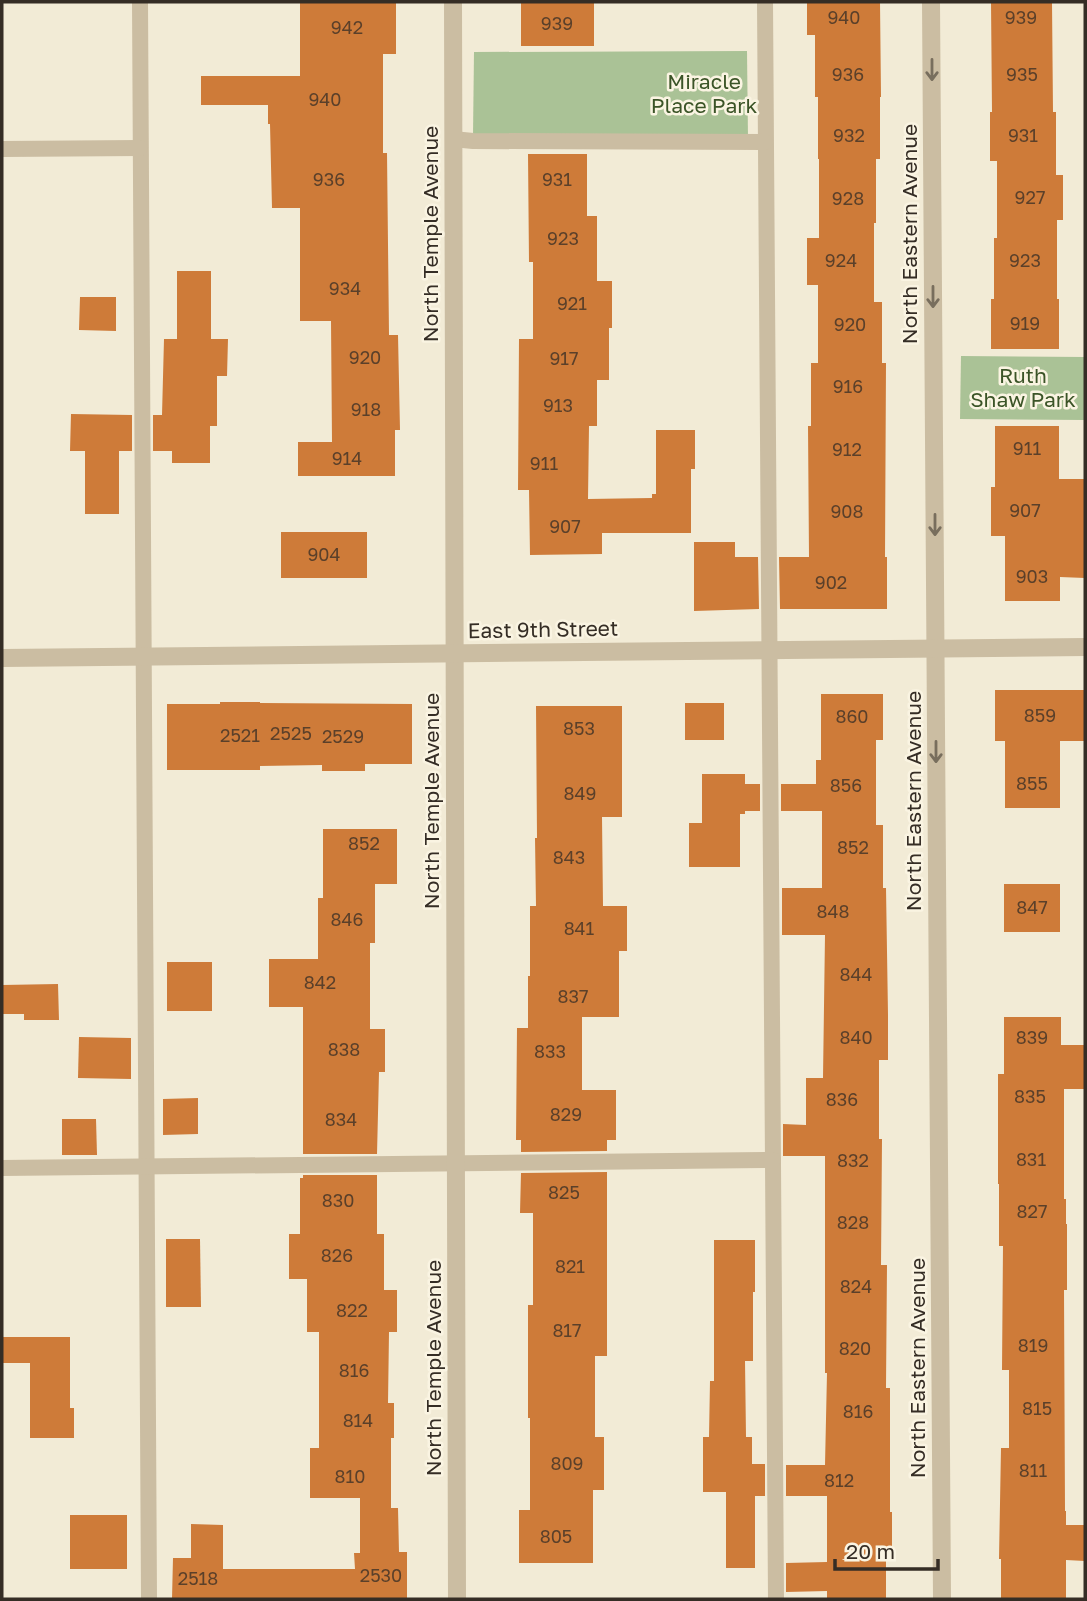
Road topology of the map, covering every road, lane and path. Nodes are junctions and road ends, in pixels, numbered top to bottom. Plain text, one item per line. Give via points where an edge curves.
1 (140, 2) edge
2 (453, 2) edge
3 (765, 2) edge
4 (931, 2) edge
5 (453, 139) junction
6 (765, 142) junction
7 (140, 148) junction
8 (2, 149) edge
9 (1085, 647) edge
10 (936, 648) junction
11 (769, 650) junction
12 (454, 653) junction
13 (143, 657) junction
14 (2, 658) edge
15 (773, 1160) junction
16 (456, 1163) junction
17 (146, 1166) junction
18 (2, 1168) edge
19 (149, 1599) edge
20 (457, 1599) edge
21 (776, 1599) edge
22 (942, 1599) edge

1 - 7 lane
2 - 5 street, North Temple Avenue
3 - 6 lane
4 -> 10 street, North Eastern Avenue
5 - 6 lane
5 - 12 street, North Temple Avenue
6 - 11 lane
7 - 8 lane
7 - 13 lane
9 - 10 street, East 9th Street
10 - 11 street, East 9th Street
10 -> 22 street, North Eastern Avenue
11 - 12 street, East 9th Street
11 - 15 lane
12 - 13 street, East 9th Street
12 - 16 street, North Temple Avenue
13 - 14 street, East 9th Street
13 - 17 lane
15 - 16 lane
15 - 21 lane
16 - 17 lane
16 - 20 street, North Temple Avenue
17 - 18 lane
17 - 19 lane

